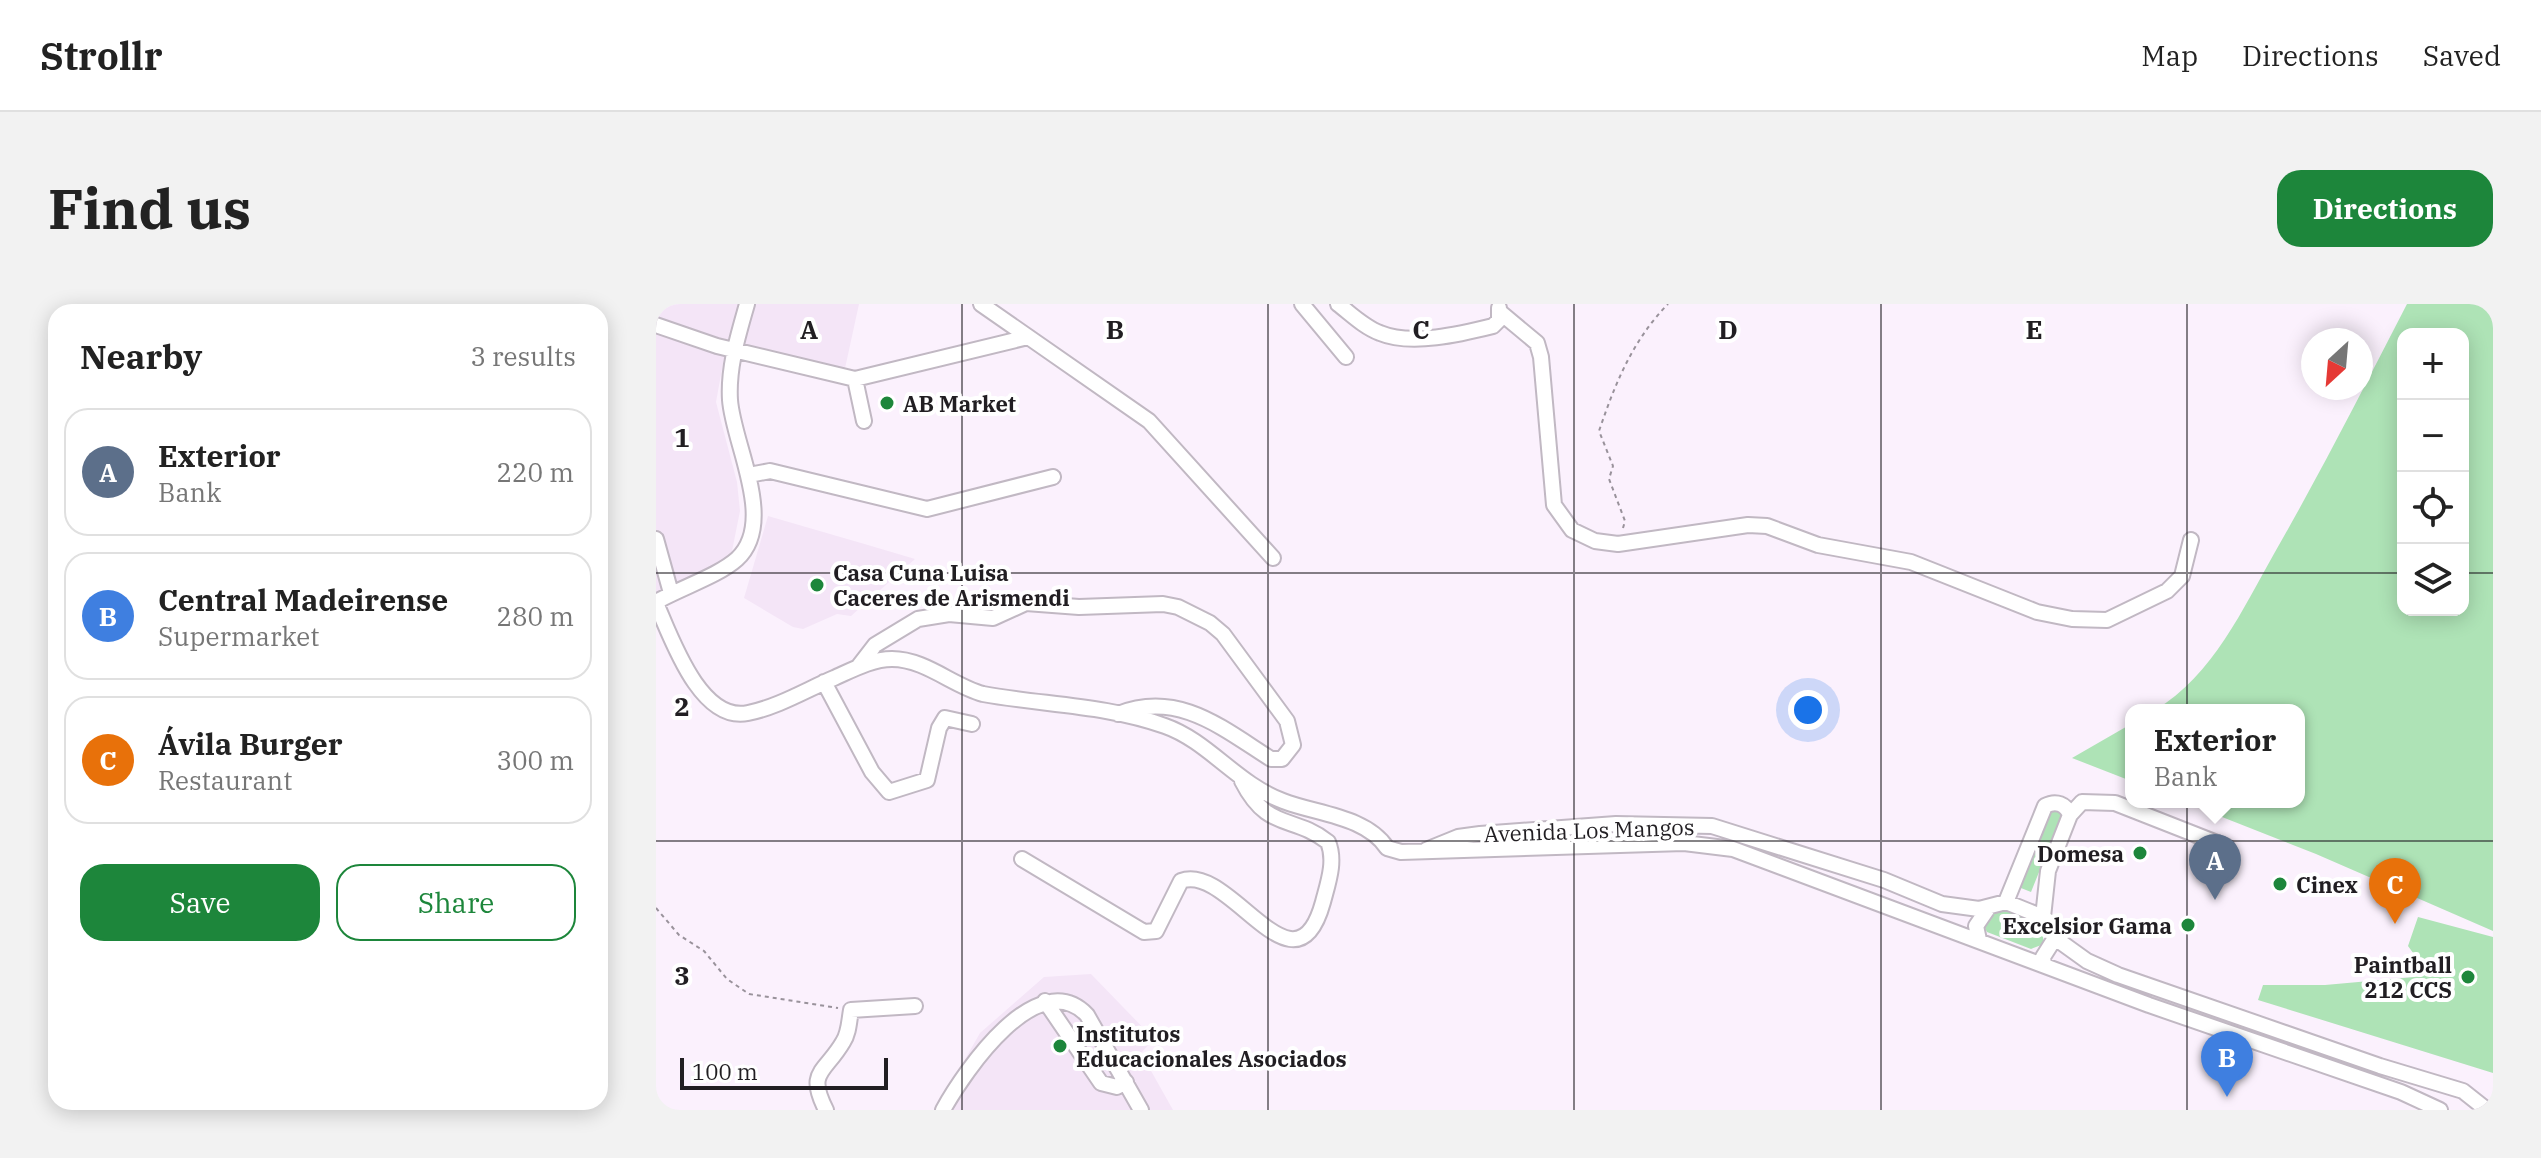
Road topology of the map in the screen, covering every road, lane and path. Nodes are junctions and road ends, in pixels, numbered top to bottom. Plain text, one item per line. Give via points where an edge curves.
1 (747, 304) edge
2 (981, 304) edge
3 (1302, 304) edge
4 (1338, 304) edge
5 (1668, 304) edge
6 (1499, 309) edge
7 (656, 325) edge
8 (1028, 337) junction
9 (735, 350) junction
10 (1346, 357) dead end
11 (855, 379) junction
12 (864, 421) dead end
13 (749, 475) junction
14 (1053, 477) dead end
15 (656, 539) edge
16 (2191, 540) dead end
17 (1618, 544) junction
18 (1273, 558) dead end
19 (671, 593) junction
20 (656, 603) edge
21 (857, 668) junction
22 (824, 682) junction
23 (1118, 714) junction
24 (972, 724) dead end
25 (1242, 780) junction
26 (2125, 807) edge
27 (2128, 808) edge
28 (2070, 815) junction
29 (2227, 847) dead end
30 (1418, 854) junction
31 (1022, 859) dead end
32 (2006, 902) junction
33 (1989, 907) junction
34 (656, 908) edge
35 (2043, 917) junction
36 (2055, 938) junction
37 (1979, 940) junction
38 (2044, 965) junction
39 (1051, 1000) junction
40 (915, 1006) dead end
41 (851, 1010) junction
42 (1126, 1082) junction
43 (826, 1110) edge
44 (943, 1110) edge
45 (1141, 1110) edge
46 (2440, 1110) edge
47 (2487, 1110) edge

1 - 9 street
2 - 8 street
3 - 10 street
4 - 6 street via 1369,328 1409,338 1493,326
5 - 17 path via 1649,323 1618,373 1599,431 1625,521
6 - 17 street via 1537,343 1541,357 1554,505 1572,530
7 - 9 street
8 - 11 street
8 - 18 street via 1149,421
9 - 11 street
9 - 13 street via 730,403
11 - 12 street
13 - 14 street via 770,471 927,509
13 - 19 street via 753,523 744,551 725,567
15 - 19 street
16 - 17 street via 2182,576 2167,591 2107,620 2037,612 1911,562 1818,545 1767,526
19 - 20 street
20 - 22 street via 702,694 724,710 757,711
21 - 22 street
21 - 23 street, Avenida Los Mangos via 893,659 912,662 983,694
21 - 23 street via 890,634 935,615 993,618 1026,603 1163,604 1178,607 1223,634 1287,721 1293,745 1282,759 1271,759 1196,712 1174,705 1135,707
22 - 24 street via 872,772 889,792 927,780 945,718
23 - 25 street, Avenida Los Mangos via 1183,734
25 - 30 street, Avenida Los Mangos via 1281,801 1351,820 1387,848
25 - 31 street via 1269,816 1321,836 1332,852 1315,929 1293,939 1277,934 1208,882 1192,877 1181,881 1156,931 1144,932
26 - 28 street via 2088,801
27 - 29 street
28 - 32 street via 2059,803 2045,806
28 - 35 street via 2048,871
30 - 33 street, Avenida Los Mangos via 1480,834 1616,824 1712,826 1884,880 1942,904
30 - 37 street, Avenida Los Mangos via 1709,844 1764,858
32 - 33 street, Avenida Los Mangos
32 - 35 street
33 - 37 street via 1976,926
34 - 41 path via 679,935 749,994
35 - 36 street via 2055,927
36 - 38 street
36 - 47 street via 2118,975 2463,1091
37 - 38 street, Avenida Los Mangos
38 - 46 street, Avenida Los Mangos
39 - 42 street via 1076,1003 1087,1015
39 - 42 street via 1101,1083 1117,1087
39 - 44 street via 1015,1020 987,1048
40 - 41 street
41 - 43 street via 843,1042 817,1077
42 - 45 street

